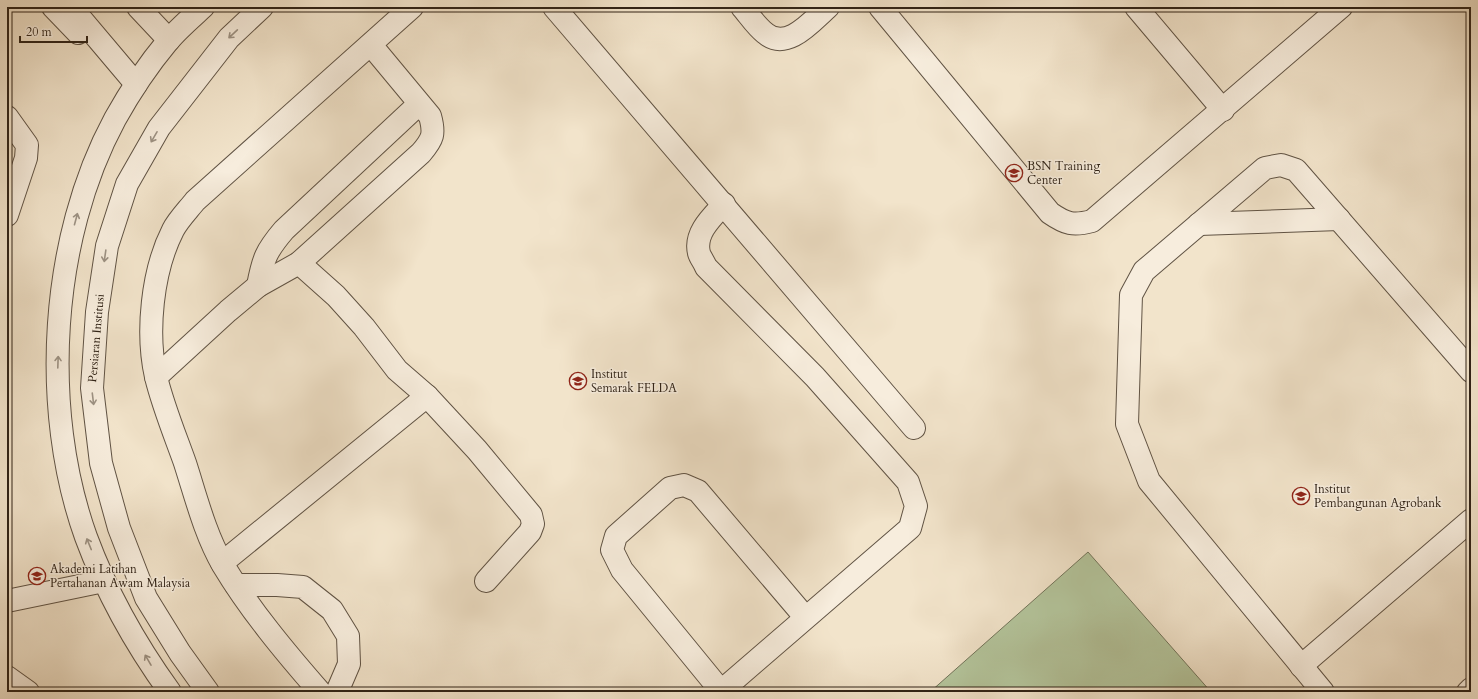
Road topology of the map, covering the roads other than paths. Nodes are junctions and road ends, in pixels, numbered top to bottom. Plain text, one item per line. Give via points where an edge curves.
1 (68, 7) edge
2 (138, 7) edge
3 (203, 7) edge
4 (262, 7) edge
5 (554, 7) edge
6 (742, 7) edge
7 (828, 7) edge
8 (880, 7) edge
9 (1136, 7) edge
10 (1341, 7) edge
11 (403, 10) edge
12 (169, 40) junction
13 (371, 45) junction
14 (136, 84) junction
15 (419, 104) junction
16 (1223, 110) junction
17 (7, 117) edge
18 (724, 204) junction
19 (7, 215) edge
20 (1339, 219) junction
21 (1199, 224) junction
22 (299, 263) junction
23 (258, 286) junction
24 (1471, 371) edge
25 (156, 377) junction
26 (426, 396) junction
27 (914, 428) dead end
28 (1471, 520) edge
29 (222, 563) junction
30 (486, 581) dead end
31 (104, 582) junction
32 (236, 585) junction
33 (7, 601) edge
34 (806, 617) junction
35 (1301, 666) junction
36 (7, 677) edge
37 (1471, 689) edge
38 (721, 691) edge
39 (28, 692) edge
40 (170, 692) edge
41 (208, 692) edge
42 (320, 692) edge
43 (337, 692) edge
44 (1323, 692) edge
45 (1468, 692) edge

1 - 14 street
2 - 12 street
3 - 12 street
4 -> 41 street, Persiaran Institusi via 229,38 159,128 127,184 107,246 97,312 92,388 101,463 119,528 146,598
5 - 18 street
6 - 7 street via 765,33 774,39 785,39 794,35
8 - 16 street via 1050,213 1063,222 1079,225 1092,221
9 - 16 street
10 - 16 street
11 - 13 street
12 - 14 street
13 - 15 street
13 - 25 street via 195,201 173,229 160,261 154,292 152,332
31 -> 14 street via 85,535 65,458 57,387 60,314 69,245 86,184 114,120
15 - 22 street via 430,116 434,129 430,142
15 - 23 street via 284,230 263,259
17 - 19 street via 27,145 26,158
18 - 27 street
18 - 34 street via 710,218 700,234 699,252 706,267 814,377 908,482 916,506 910,528
20 - 21 street
20 - 21 street via 1296,170 1282,165 1265,168
20 - 24 street
21 - 35 street via 1144,271 1131,295 1128,424 1149,481
22 - 23 street
22 - 26 street via 336,296 397,370
23 - 25 street
25 - 29 street via 202,518
26 - 29 street
26 - 30 street via 477,450 531,515 533,524 530,532
28 - 35 street
29 - 32 street
31 - 33 street
40 -> 31 street via 154,670
32 - 42 street via 282,647
32 - 43 street via 303,587 332,610 348,636 349,664
34 - 38 street
34 - 38 street via 698,491 684,485 670,488 616,536 612,550 622,570
35 - 44 street
36 - 39 street
37 - 45 street

